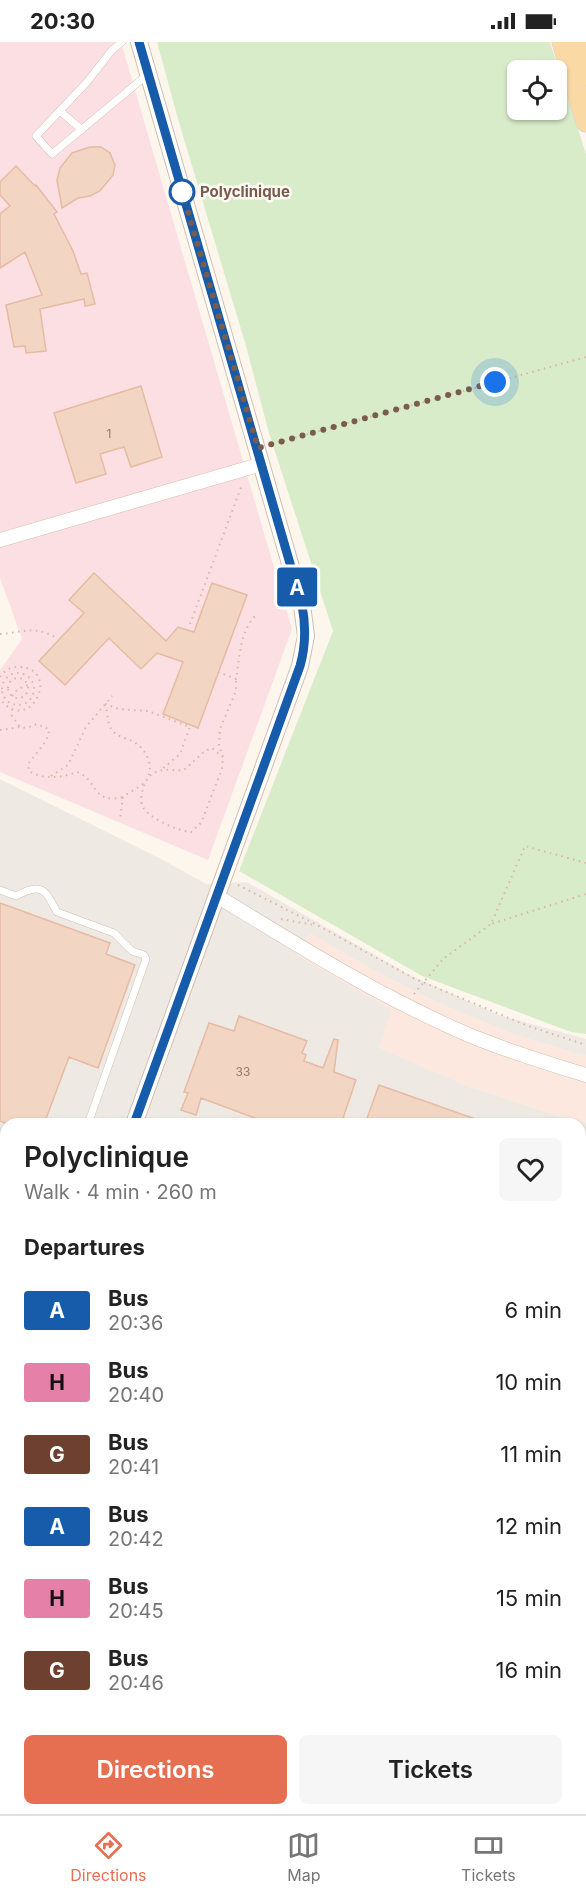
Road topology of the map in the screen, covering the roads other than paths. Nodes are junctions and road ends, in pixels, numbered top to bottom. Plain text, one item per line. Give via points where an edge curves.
1 (122, 42) edge
2 (139, 42) edge
3 (562, 42) edge
4 (576, 42) edge
5 (148, 74) junction
6 (586, 75) edge
7 (60, 111) junction
8 (586, 122) edge
9 (82, 130) junction
10 (260, 456) junction
11 (0, 540) edge
12 (0, 891) edge
13 (217, 896) junction
14 (586, 1074) edge
15 (90, 1118) edge
16 (136, 1118) edge

1 - 7 lane
2 - 5 street
3 - 8 main road
4 - 6 main road
5 - 9 lane
5 - 10 street
7 - 9 lane
7 - 9 lane via 36,136 52,154
10 - 11 street
10 - 13 street via 302,605 304,651
12 - 15 lane via 16,896 32,889 45,891 57,912 114,933 146,959
13 - 14 street via 337,969 404,1004 469,1035
13 - 16 street

